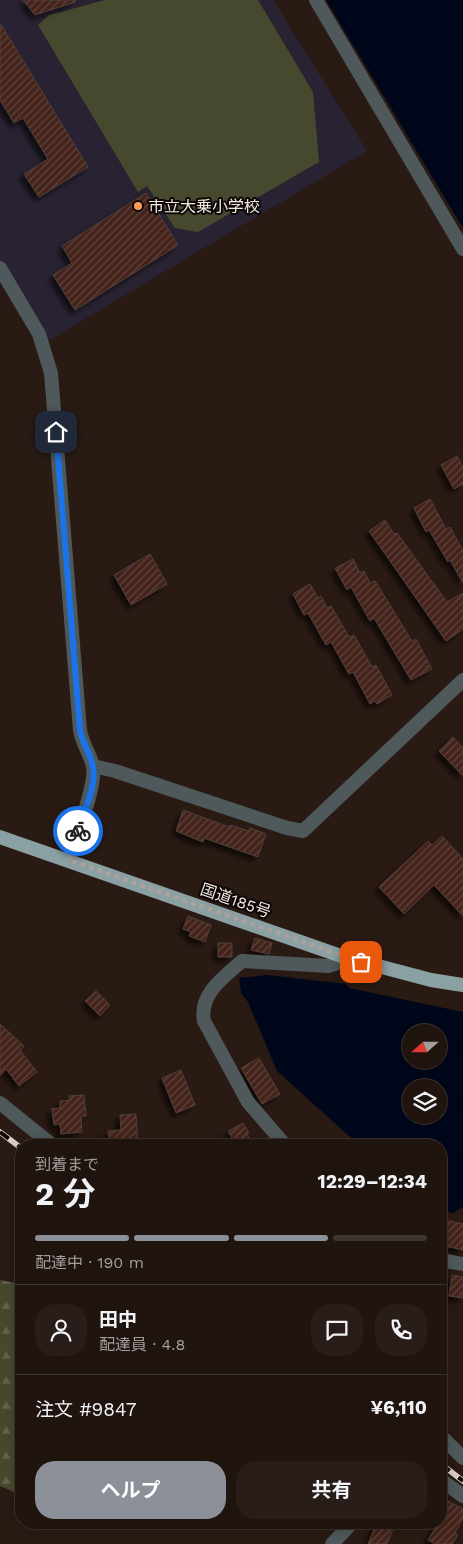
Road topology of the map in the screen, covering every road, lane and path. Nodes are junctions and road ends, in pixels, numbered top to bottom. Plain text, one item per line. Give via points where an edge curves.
1 (316, 0) edge
2 (463, 249) edge
3 (0, 268) edge
4 (463, 680) edge
5 (93, 766) junction
6 (0, 837) edge
7 (69, 860) junction
8 (344, 957) junction
9 (463, 985) edge
10 (0, 1103) edge
11 (45, 1139) edge
12 (280, 1139) edge
13 (447, 1261) edge
14 (463, 1264) edge
15 (447, 1442) edge
16 (463, 1458) edge
17 (447, 1484) edge
18 (463, 1496) edge
19 (346, 1529) edge
20 (332, 1544) edge

1 - 2 street
3 - 5 street via 39,334 51,372 80,730
4 - 5 street via 303,831 115,770
5 - 7 street via 93,781
6 - 7 highway, 国道185号
7 - 8 highway, 国道185号
8 - 9 highway, 国道185号
8 - 12 street via 328,966 242,961 213,986 202,1010 204,1021 248,1102
10 - 11 street
13 - 14 street
15 - 16 street
17 - 18 street
19 - 20 street

